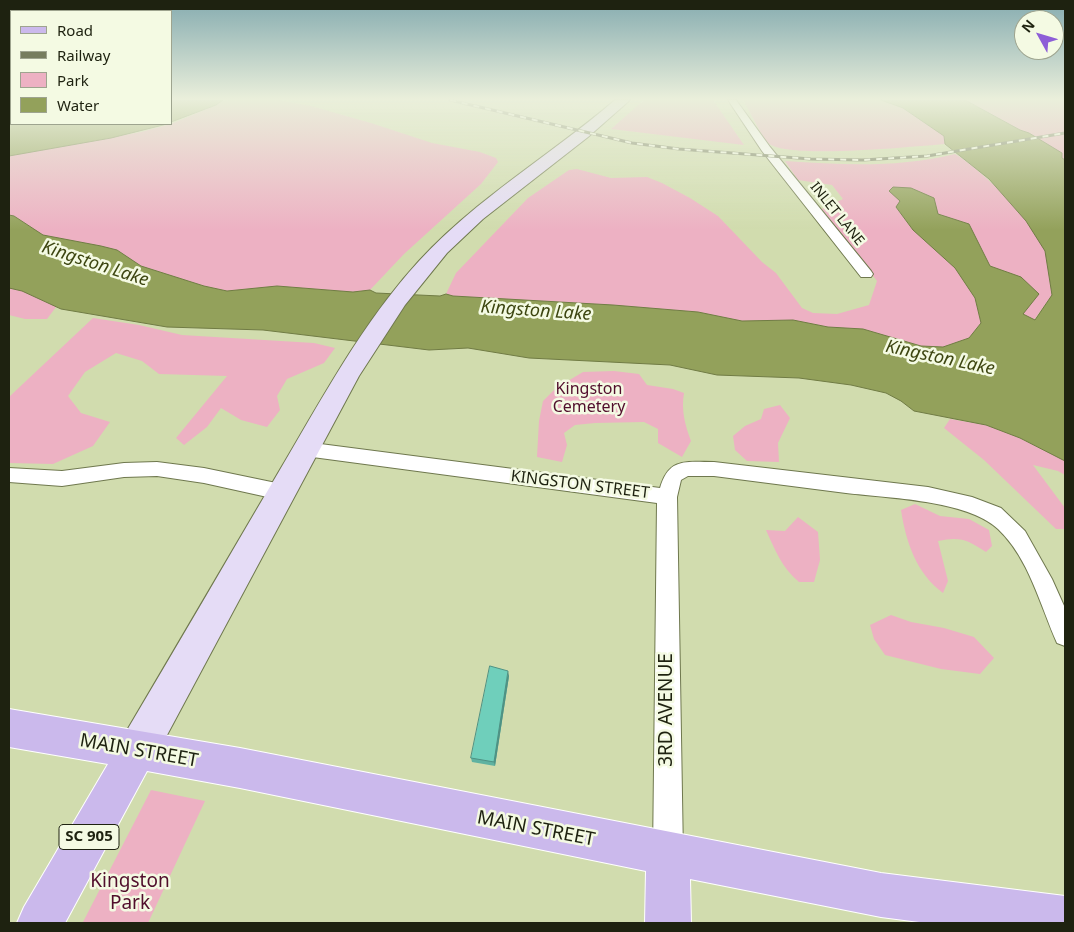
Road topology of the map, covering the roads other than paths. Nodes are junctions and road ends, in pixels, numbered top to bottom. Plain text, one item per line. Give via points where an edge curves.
1 (569, 143) edge
2 (762, 143) edge
3 (866, 274) dead end
4 (306, 449) junction
5 (9, 475) edge
6 (281, 492) junction
7 (667, 497) junction
8 (1065, 635) edge
9 (9, 728) edge
10 (137, 752) junction
11 (668, 855) junction
12 (1065, 919) edge
13 (40, 923) edge
14 (668, 923) edge

1 - 4 main road, SC 905 via 458,232 404,290 376,328
2 - 3 street, INLET LANE
4 - 6 main road, SC 905
4 - 7 street, KINGSTON STREET
5 - 6 street via 37,479 69,478 156,469
6 - 10 main road, SC 905
7 - 8 street, KINGSTON STREET via 673,476 685,469 714,469 928,495 960,502 994,514 1024,543
7 - 11 street, 3RD AVENUE
9 - 10 main road, MAIN STREET
10 - 11 main road, MAIN STREET via 240,768
10 - 13 main road, SC 905
11 - 12 main road, MAIN STREET via 881,894
11 - 14 main road, 3RD AVENUE

